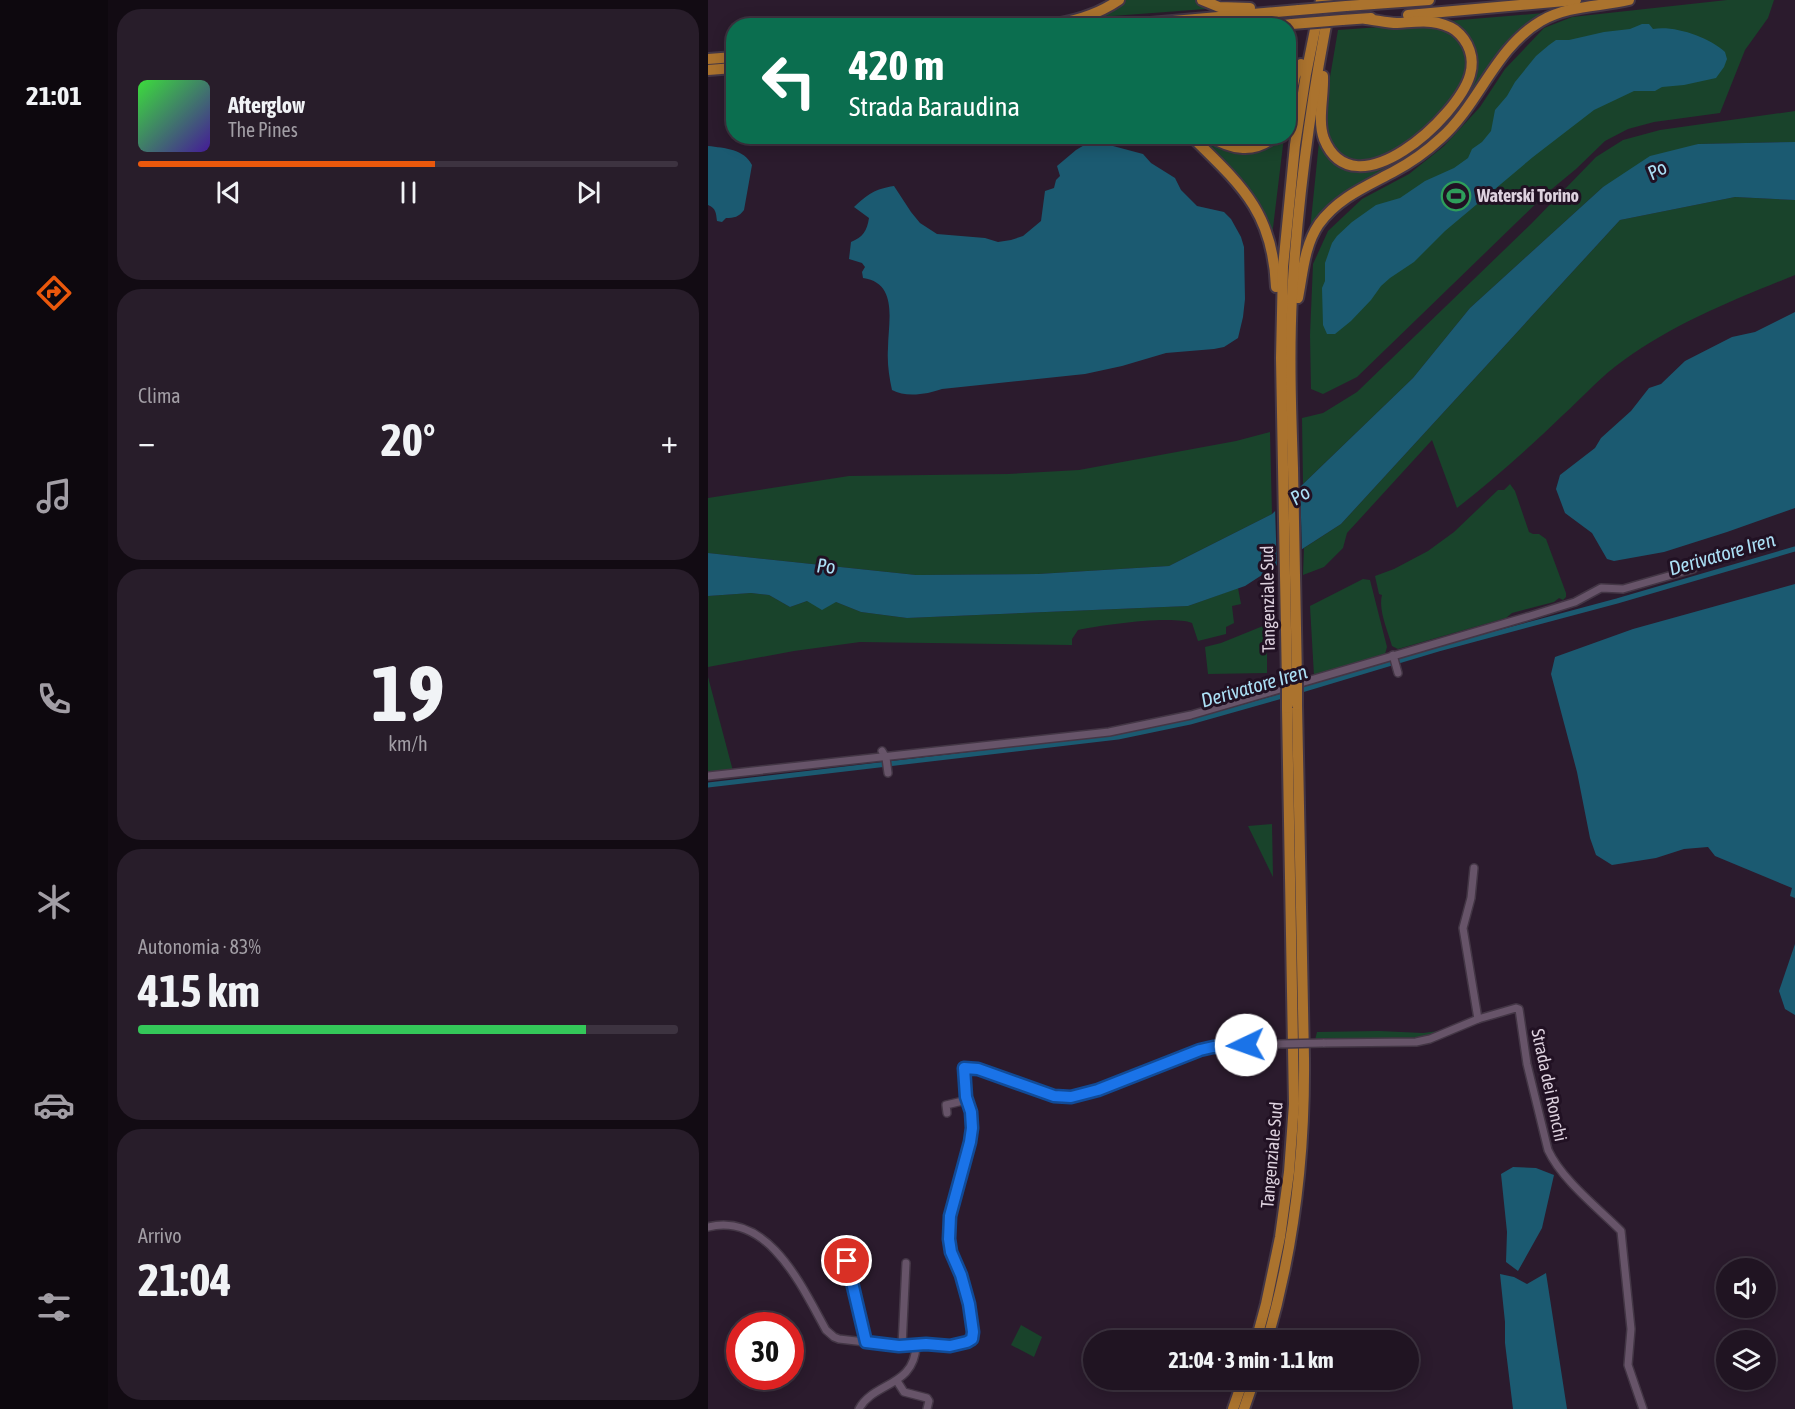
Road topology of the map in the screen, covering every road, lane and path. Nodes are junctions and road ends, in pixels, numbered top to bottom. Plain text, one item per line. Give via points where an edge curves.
1 (1119, 0) edge
2 (1202, 0) edge
3 (1313, 0) edge
4 (1321, 0) edge
5 (1331, 0) edge
6 (1429, 0) edge
7 (1576, 0) edge
8 (1629, 0) edge
9 (1365, 2) edge
10 (1342, 3) edge
11 (1262, 12) junction
12 (1081, 18) edge
13 (1199, 18) edge
14 (1366, 19) junction
15 (1296, 24) edge
16 (726, 58) edge
17 (708, 59) edge
18 (1300, 64) junction
19 (726, 69) edge
20 (708, 70) edge
21 (1296, 74) edge
22 (1323, 76) junction
23 (1296, 100) edge
24 (1296, 139) edge
25 (1199, 144) edge
26 (1227, 144) edge
27 (1265, 144) edge
28 (1295, 145) edge
29 (1298, 298) junction
30 (1286, 356) junction
31 (1693, 569) dead end
32 (1393, 655) junction
33 (1398, 673) dead end
34 (1292, 706) junction
35 (884, 755) junction
36 (888, 773) dead end
37 (708, 776) edge
38 (1474, 868) dead end
39 (1478, 1019) junction
40 (967, 1100) junction
41 (947, 1113) dead end
42 (708, 1227) edge
43 (847, 1261) dead end
44 (906, 1263) dead end
45 (1259, 1330) edge
46 (1270, 1330) edge
47 (866, 1342) junction
48 (916, 1345) junction
49 (902, 1346) junction
50 (897, 1381) junction
51 (1240, 1390) edge
52 (1251, 1390) edge
53 (859, 1409) edge
54 (927, 1409) edge
55 (1233, 1409) edge
56 (1244, 1409) edge
57 (1643, 1409) edge

1 - 12 highway
2 - 11 highway via 1219,7
3 - 18 highway
4 - 24 highway, Tangenziale Sud
5 - 30 highway, Tangenziale Sud via 1302,172
6 - 9 highway
7 - 14 highway
8 - 29 highway via 1560,12 1520,36 1441,139 1416,159 1331,210 1308,245
9 - 10 highway
10 - 11 highway, bridge
10 - 22 highway
11 - 13 highway
14 - 15 highway, bridge
14 - 22 highway via 1434,22 1463,38 1472,68 1454,103 1408,147 1376,165 1355,166 1336,156 1324,139
16 - 17 highway
18 - 21 highway
18 - 23 highway
19 - 20 highway
22 - 29 highway via 1306,195
25 - 30 highway via 1243,190 1266,229 1275,266 1276,321
26 - 27 highway via 1250,149
28 - 30 highway, Tangenziale Sud via 1285,240
29 - 30 highway
30 - 34 highway, Tangenziale Sud, bridge
31 - 32 street via 1623,589 1601,588 1575,602
32 - 33 street
32 - 35 street via 1191,715 1135,727
34 - 45 highway, Tangenziale Sud via 1294,1104 1282,1227
34 - 46 highway, Tangenziale Sud via 1304,1117 1292,1229
35 - 36 street
35 - 37 street
38 - 39 street via 1463,928
39 - 40 street, Strada dei Ronchi, bridge via 1416,1042 1221,1046 1200,1050 1071,1097 1054,1096 978,1069 964,1068
39 - 57 street, Strada dei Ronchi via 1519,1009 1527,1064 1551,1157 1581,1194 1621,1231 1631,1329 1628,1365
40 - 41 street via 946,1105
40 - 48 street via 971,1112 970,1142 950,1216 949,1239 969,1304 972,1339 950,1346
42 - 47 street via 739,1226 761,1239 790,1266 826,1330 839,1339
43 - 47 street
44 - 49 street
47 - 49 street
48 - 49 street
48 - 50 street via 912,1361
50 - 53 street via 865,1400
50 - 54 street via 904,1392 927,1398
51 - 55 highway
52 - 56 highway

